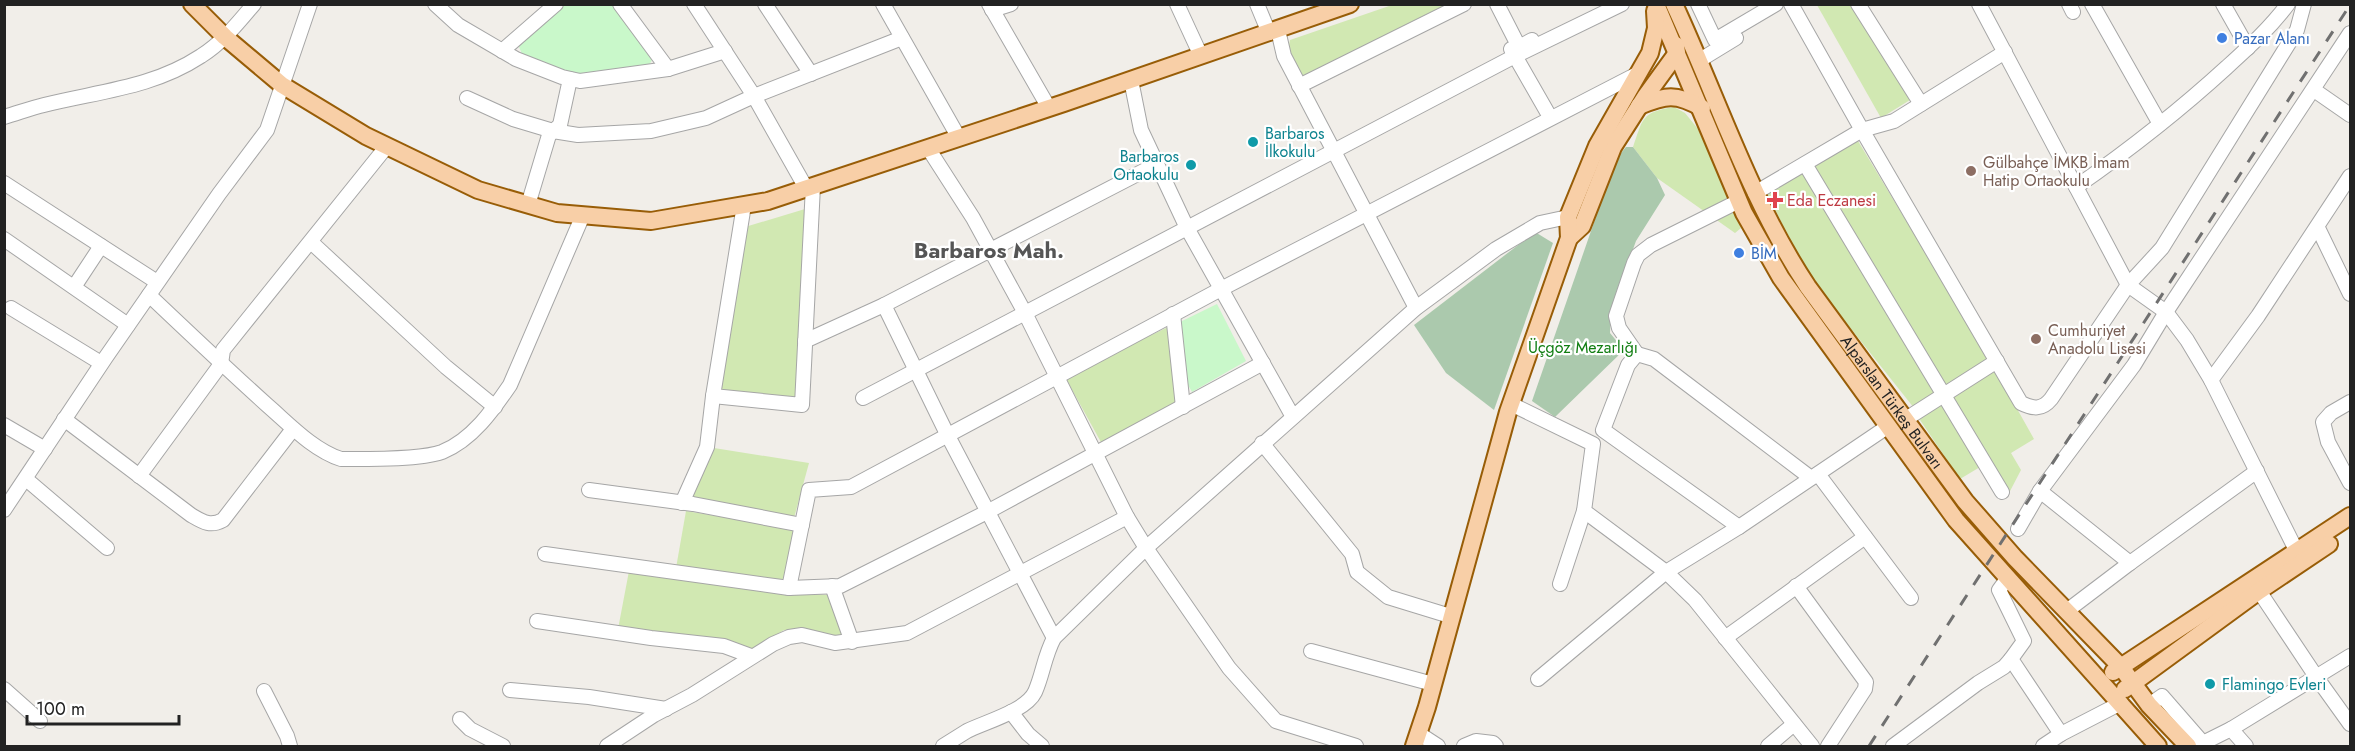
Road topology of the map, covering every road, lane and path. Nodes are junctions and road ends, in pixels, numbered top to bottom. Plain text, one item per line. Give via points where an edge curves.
1 (192, 4) edge
2 (254, 4) edge
3 (310, 4) edge
4 (435, 4) edge
5 (556, 4) edge
6 (620, 4) edge
7 (694, 4) edge
8 (765, 4) edge
9 (883, 4) edge
10 (1011, 4) edge
11 (1177, 4) edge
12 (1257, 4) edge
13 (1350, 4) edge
14 (1464, 4) edge
15 (1487, 4) edge
16 (1497, 4) edge
17 (1601, 4) edge
18 (1622, 4) edge
19 (1656, 4) edge
20 (1669, 4) edge
21 (1674, 4) edge
22 (1698, 4) edge
23 (1776, 4) edge
24 (1791, 4) edge
25 (1858, 4) edge
26 (1979, 4) edge
27 (2092, 4) edge
28 (2223, 4) edge
29 (2288, 4) edge
30 (2304, 4) edge
31 (991, 7) edge
32 (1273, 31) junction
33 (2350, 33) edge
34 (225, 37) junction
35 (902, 38) junction
36 (2248, 48) junction
37 (502, 51) junction
38 (724, 51) junction
39 (2005, 52) junction
40 (1677, 53) junction
41 (1201, 56) junction
42 (1515, 56) junction
43 (1700, 60) junction
44 (668, 69) junction
45 (1639, 73) junction
46 (811, 74) junction
47 (570, 79) junction
48 (1131, 80) junction
49 (282, 85) junction
50 (1299, 86) junction
51 (2314, 90) junction
52 (754, 96) junction
53 (467, 98) dead end
54 (1921, 104) junction
55 (1638, 107) junction
56 (1049, 108) junction
57 (1702, 108) junction
58 (2350, 115) edge
59 (5, 116) edge
60 (1550, 117) junction
61 (2160, 124) junction
62 (1862, 130) junction
63 (553, 131) junction
64 (959, 138) junction
65 (387, 146) junction
66 (928, 148) junction
67 (1334, 151) junction
68 (1156, 164) junction
69 (1804, 164) junction
70 (2350, 176) edge
71 (4, 183) edge
72 (2076, 186) junction
73 (809, 187) junction
74 (1755, 193) junction
75 (1739, 201) junction
76 (528, 205) junction
77 (744, 205) junction
78 (1367, 214) junction
79 (583, 215) junction
80 (1568, 217) junction
81 (1187, 228) junction
82 (2318, 228) junction
83 (1569, 238) junction
84 (4, 239) edge
85 (311, 242) junction
86 (101, 246) junction
87 (991, 250) junction
88 (157, 282) junction
89 (2128, 285) junction
90 (74, 287) junction
91 (1221, 289) junction
92 (2350, 294) edge
93 (148, 295) junction
94 (884, 305) junction
95 (11, 308) dead end
96 (1416, 308) junction
97 (2166, 312) junction
98 (1025, 313) junction
99 (1173, 314) junction
100 (128, 325) junction
101 (805, 341) junction
102 (1637, 354) junction
103 (1997, 361) junction
104 (101, 363) junction
105 (1263, 363) junction
106 (221, 364) junction
107 (915, 370) junction
108 (1056, 376) junction
109 (2211, 380) junction
110 (1944, 395) junction
111 (713, 396) junction
112 (862, 398) dead end
113 (2350, 402) edge
114 (1511, 404) junction
115 (495, 407) junction
116 (1183, 407) junction
117 (1293, 417) junction
118 (64, 419) junction
119 (1906, 419) junction
120 (4, 425) edge
121 (1887, 427) junction
122 (293, 429) junction
123 (1603, 430) junction
124 (947, 434) junction
125 (1262, 443) junction
126 (1593, 444) junction
127 (45, 449) junction
128 (1097, 454) junction
129 (2257, 471) junction
130 (139, 476) junction
131 (1815, 476) junction
132 (26, 479) junction
133 (2350, 483) edge
134 (589, 490) dead end
135 (2040, 491) junction
136 (2002, 492) dead end
137 (682, 503) junction
138 (4, 510) edge
139 (989, 511) junction
140 (1584, 511) junction
141 (2350, 516) edge
142 (1127, 517) junction
143 (802, 525) junction
144 (1739, 527) junction
145 (2018, 529) dead end
146 (2350, 530) edge
147 (1864, 537) junction
148 (107, 548) dead end
149 (1146, 548) junction
150 (2297, 552) junction
151 (545, 554) dead end
152 (2130, 564) junction
153 (1020, 572) junction
154 (1666, 572) junction
155 (2007, 579) junction
156 (1560, 584) dead end
157 (832, 586) junction
158 (1796, 586) junction
159 (789, 588) junction
160 (2259, 591) junction
161 (1911, 598) dead end
162 (2068, 610) junction
163 (1450, 616) junction
164 (537, 621) dead end
165 (1725, 638) junction
166 (1054, 639) junction
167 (852, 642) junction
168 (1311, 651) dead end
169 (751, 656) junction
170 (2350, 656) edge
171 (2011, 659) junction
172 (2121, 667) junction
173 (2317, 678) junction
174 (1538, 679) dead end
175 (2100, 681) junction
176 (2133, 682) junction
177 (1433, 684) junction
178 (4, 689) edge
179 (510, 690) dead end
180 (264, 691) dead end
181 (2118, 700) junction
182 (2149, 705) junction
183 (666, 709) junction
184 (1011, 712) junction
185 (460, 719) dead end
186 (40, 721) dead end
187 (1794, 724) junction
188 (2350, 724) edge
189 (2231, 729) junction
190 (2061, 734) junction
191 (1416, 740) edge
192 (290, 747) edge
193 (503, 747) edge
194 (607, 747) edge
195 (943, 747) edge
196 (1042, 747) edge
197 (1356, 747) edge
198 (1438, 747) edge
199 (1464, 747) edge
200 (1496, 747) edge
201 (1768, 747) edge
202 (1812, 747) edge
203 (1828, 747) edge
204 (1893, 747) edge
205 (2043, 747) edge
206 (2158, 747) edge
207 (2188, 747) edge
208 (2246, 747) edge

1 - 34 main road
2 - 34 street
3 - 49 street
4 - 37 street via 458,25
5 - 37 street
6 - 44 street
7 - 38 street
8 - 46 street
9 - 35 street
10 - 31 street
11 - 41 street
12 - 32 street
13 - 32 main road
14 - 50 street
15 - 42 street
16 - 17 street via 1519,47
18 - 42 street
19 - 40 main road, Alparslan Türkeş Bulvarı
19 - 45 main road via 1650,53
20 - 40 main road
21 - 43 main road, Alparslan Türkeş Bulvarı
22 - 23 street via 1714,40
24 - 43 street
24 - 62 street
25 - 54 street
26 - 39 street
27 - 61 street
28 - 36 street
29 - 36 street
30 - 89 street via 2297,30 2169,238
31 - 56 street
32 - 41 main road
32 - 50 street
33 - 51 street
34 - 49 main road
34 - 59 street via 169,75
35 - 46 street
35 - 64 street
36 - 61 street
37 - 47 street
38 - 44 street
38 - 52 street
39 - 54 street
39 - 72 street
40 - 55 main road
40 - 57 main road, Alparslan Türkeş Bulvarı
41 - 48 main road
42 - 60 street
42 - 67 street
43 - 74 main road, Alparslan Türkeş Bulvarı
44 - 47 street via 580,81
45 - 60 street
45 - 80 main road via 1597,146
46 - 52 street
47 - 63 street via 560,125
48 - 56 main road
48 - 68 street via 1141,130
49 - 65 main road
49 - 88 street via 267,130
50 - 67 street
51 - 58 street
51 - 97 street
52 - 63 street via 706,117 651,131 578,135
52 - 73 street
53 - 63 street via 513,119
54 - 62 street via 1894,121
55 - 57 main road via 1672,96
55 - 83 main road via 1613,147 1582,226
56 - 64 main road
57 - 75 main road, Alparslan Türkeş Bulvarı
60 - 78 street
61 - 72 street
62 - 69 street
62 - 103 street
63 - 76 street
64 - 66 main road
65 - 76 main road via 478,190
65 - 85 street
66 - 73 main road
66 - 87 street
67 - 78 street
67 - 81 street
68 - 81 street
68 - 87 street
69 - 74 street
69 - 110 street
70 - 82 street
71 - 86 street
72 - 89 street
73 - 77 main road
73 - 101 street
74 - 119 main road, Alparslan Türkeş Bulvarı via 1788,257
75 - 102 street via 1638,255 1616,316 1619,328
75 - 121 main road, Alparslan Türkeş Bulvarı via 1781,278
76 - 79 main road
77 - 79 main road via 651,221
77 - 111 street
78 - 91 street
78 - 96 street
79 - 115 street via 510,385
80 - 83 main road
80 - 96 street via 1540,223 1496,249
81 - 91 street
81 - 98 street
82 - 92 street
82 - 109 street
83 - 114 main road
84 - 90 street
85 - 106 street via 223,350
85 - 115 street
86 - 88 street
86 - 90 street
87 - 94 street
87 - 98 street
88 - 93 street
89 - 97 street
89 - 103 street via 2046,405 2030,408 2021,403
90 - 100 street
91 - 99 street
91 - 105 street
93 - 100 street
93 - 106 street
94 - 101 street
94 - 107 street
95 - 104 street
96 - 117 street
97 - 109 street
97 - 135 street via 2134,365
98 - 107 street
98 - 108 street
99 - 108 street
99 - 116 street
100 - 104 street
101 - 111 street via 802,405
102 - 123 street via 1628,365
102 - 131 street via 1654,359
103 - 110 street
104 - 118 street
105 - 116 street
105 - 117 street
106 - 122 street
106 - 130 street
107 - 112 street
107 - 124 street
108 - 124 street
108 - 128 street
109 - 129 street
110 - 119 street
110 - 136 street
111 - 137 street via 707,447
113 - 133 street via 2323,422 2328,442
114 - 126 street
114 - 163 main road
115 - 122 street via 456,443 428,455 341,459 330,456
116 - 128 street
117 - 125 street
118 - 127 street
118 - 130 street
119 - 162 main road, Alparslan Türkeş Bulvarı via 1965,501
120 - 127 street
121 - 131 street
121 - 155 main road, Alparslan Türkeş Bulvarı via 1956,520
122 - 130 street via 223,520 215,525 191,515
123 - 126 street
123 - 144 street
124 - 139 street
124 - 143 street via 851,487 809,490
125 - 149 street
125 - 163 street via 1352,554 1357,572 1388,597
126 - 140 street
127 - 132 street
128 - 139 street
128 - 142 street
129 - 150 street
129 - 152 street
131 - 144 street
131 - 147 street
132 - 138 street
132 - 148 street
134 - 137 street
135 - 145 street
135 - 152 street
137 - 143 street
139 - 153 street
139 - 157 street via 840,586
140 - 154 street
140 - 156 street
141 - 150 main road
142 - 149 street
142 - 153 street
143 - 159 street
144 - 154 street
146 - 160 main road
147 - 158 street
147 - 161 street
149 - 166 street
149 - 197 street via 1229,668 1276,721
150 - 172 main road
151 - 159 street
152 - 162 street
153 - 166 street
153 - 167 street via 907,633
154 - 165 street
154 - 174 street
155 - 171 street via 1999,590 2024,641
155 - 175 main road, Alparslan Türkeş Bulvarı
157 - 159 street
157 - 167 street
158 - 165 street
158 - 203 street via 1866,682
160 - 173 street
160 - 176 main road
162 - 172 main road, Alparslan Türkeş Bulvarı
163 - 177 main road
164 - 169 street via 724,646
165 - 187 street
166 - 184 street via 1035,693
167 - 169 street via 835,643 802,635 789,637
168 - 177 street
169 - 183 street
170 - 173 street
171 - 190 street
171 - 204 street
172 - 175 main road
172 - 176 main road, Alparslan Türkeş Bulvarı
173 - 188 street
173 - 189 street
175 - 181 main road, Alparslan Türkeş Bulvarı
176 - 181 main road
176 - 182 main road, Alparslan Türkeş Bulvarı
177 - 191 main road
178 - 186 street
179 - 183 street
180 - 192 street
181 - 190 street
181 - 206 main road, Alparslan Türkeş Bulvarı
182 - 189 street via 2162,696 2203,743
182 - 207 main road, Alparslan Türkeş Bulvarı
183 - 194 street
184 - 195 street
184 - 196 street
185 - 193 street
187 - 201 street
187 - 202 street
189 - 208 street
190 - 205 street
191 - 198 street
199 - 200 street via 1476,741

